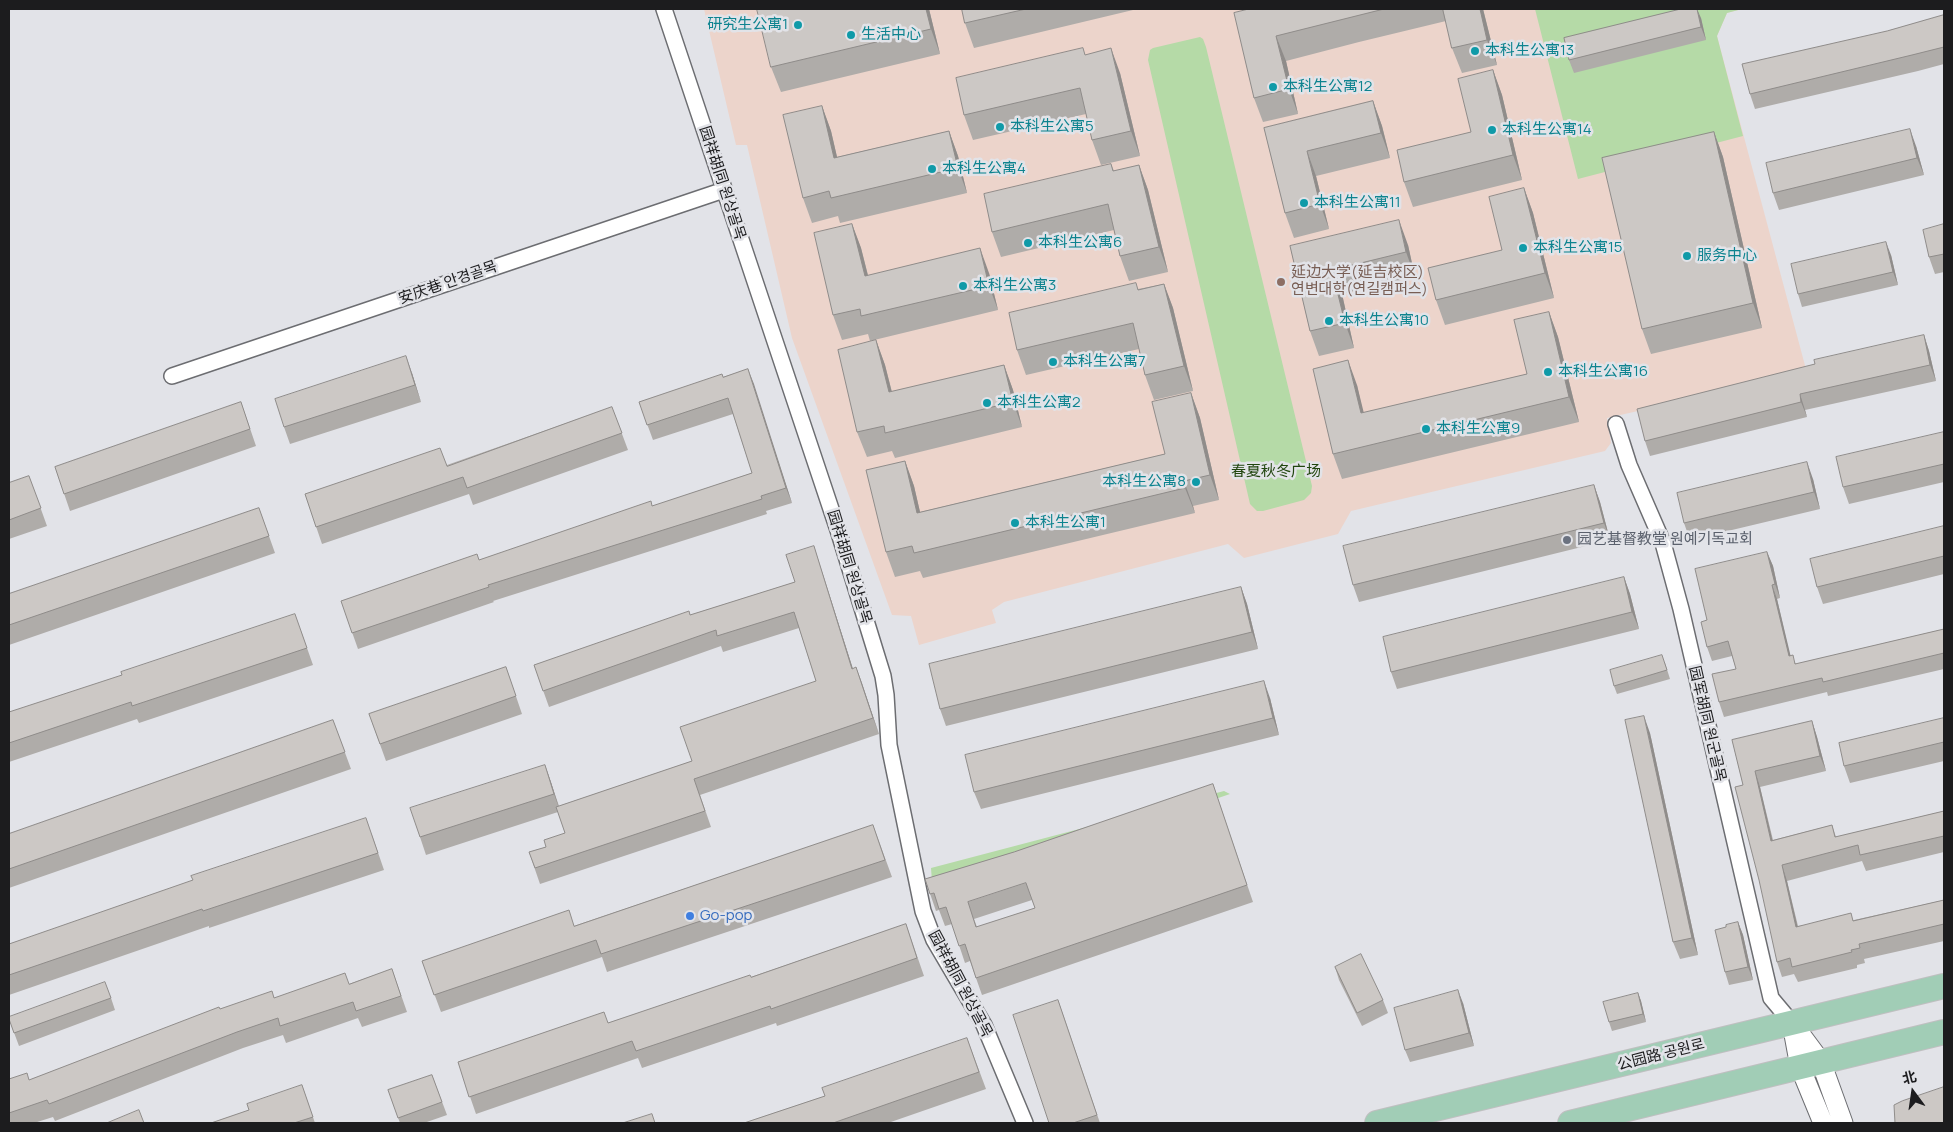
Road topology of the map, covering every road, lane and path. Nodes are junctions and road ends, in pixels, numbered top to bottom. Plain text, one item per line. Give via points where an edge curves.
1 (664, 9) edge
2 (724, 190) junction
3 (172, 376) dead end
4 (1616, 424) dead end
5 (1944, 986) edge
6 (1792, 1023) junction
7 (1944, 1032) edge
8 (1811, 1065) junction
9 (1025, 1123) edge
10 (1378, 1123) edge
11 (1570, 1123) edge
12 (1823, 1123) edge
13 (1842, 1123) edge

1 - 2 street, 园祥胡同 원상골목
2 - 3 street, 安庆巷 안경골목
2 - 9 street, 园祥胡同 원상골목 via 839,533 882,676 889,745 923,912 934,940 984,1025
4 - 6 street, 园军胡同 원군골목 via 1629,464 1663,543 1679,600 1771,998
5 - 6 main road, 公园路 공원로
6 - 8 street
6 - 10 main road, 公园路 공원로
7 - 8 main road
8 - 11 main road
8 - 12 street
8 - 13 street

